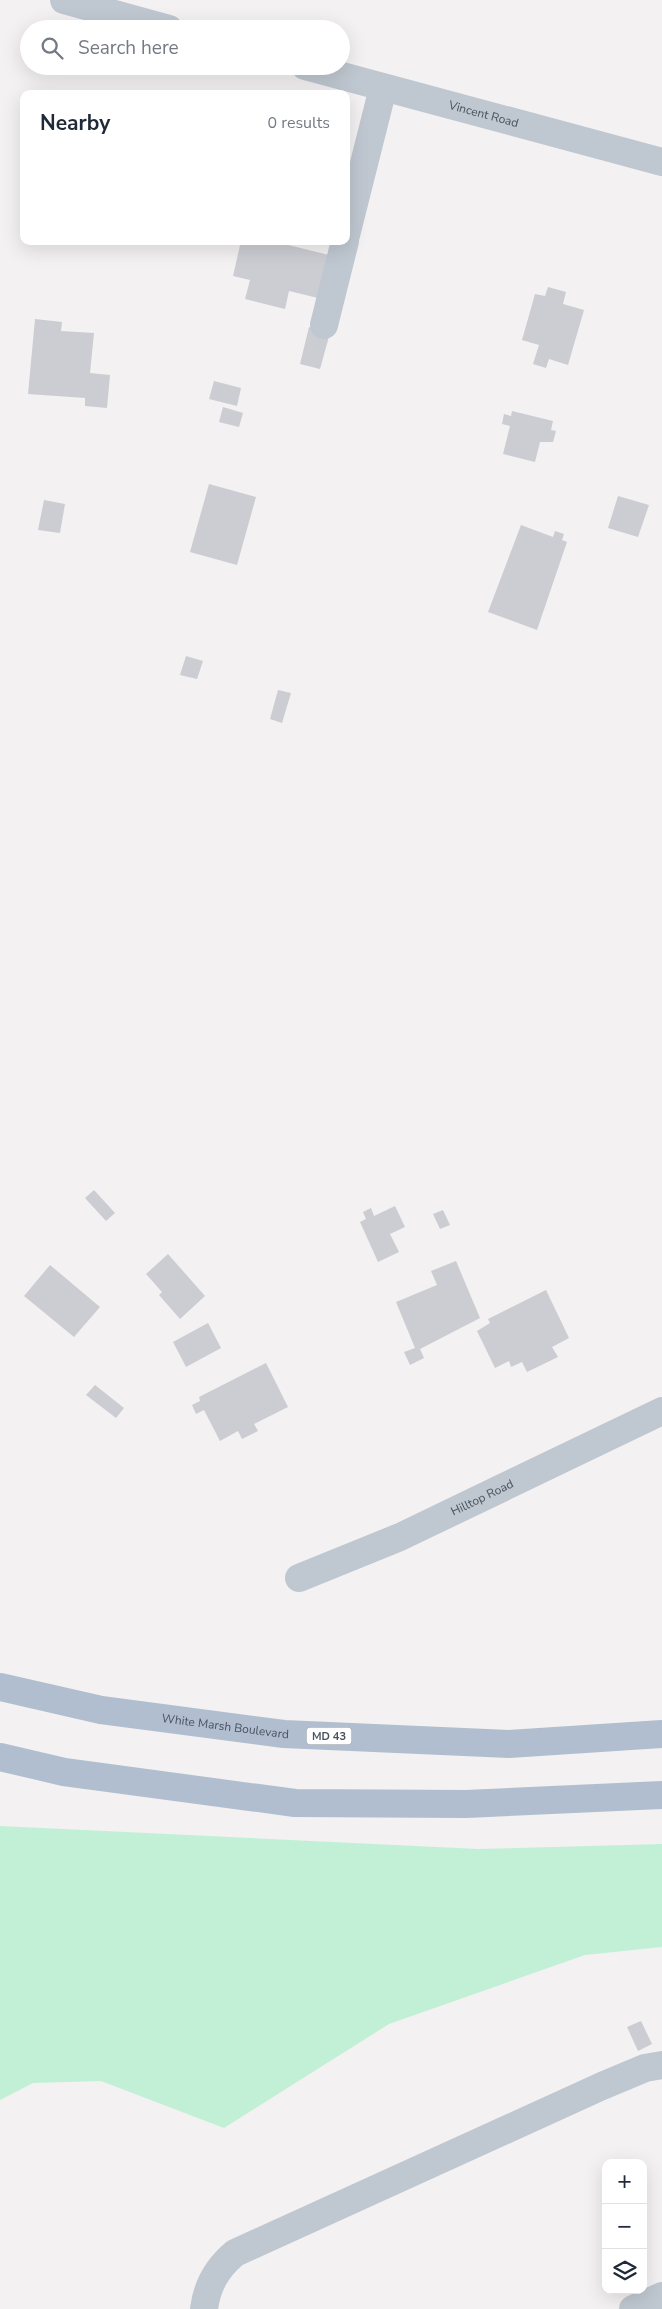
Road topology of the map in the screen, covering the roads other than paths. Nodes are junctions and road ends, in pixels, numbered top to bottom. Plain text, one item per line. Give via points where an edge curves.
1 (64, 0) edge
2 (136, 20) edge
3 (336, 75) edge
4 (382, 88) junction
5 (662, 162) edge
6 (350, 219) edge
7 (344, 245) edge
8 (324, 325) dead end
9 (662, 1411) edge
10 (299, 1578) dead end
11 (0, 1686) edge
12 (662, 1734) edge
13 (0, 1756) edge
14 (662, 1795) edge
15 (662, 2065) edge
16 (662, 2296) edge
17 (204, 2309) edge
18 (633, 2309) edge

1 - 2 street
3 - 4 street, Vincent Road
4 - 5 street, Vincent Road
4 - 6 street
7 - 8 street
9 - 10 street, Hilltop Road via 400,1537
11 - 12 main road, White Marsh Boulevard / MD 43 via 101,1710 284,1734 509,1744
13 - 14 main road via 64,1772 295,1803 466,1804
15 - 17 street via 645,2068 611,2082 235,2253 220,2265 211,2281
16 - 18 street

